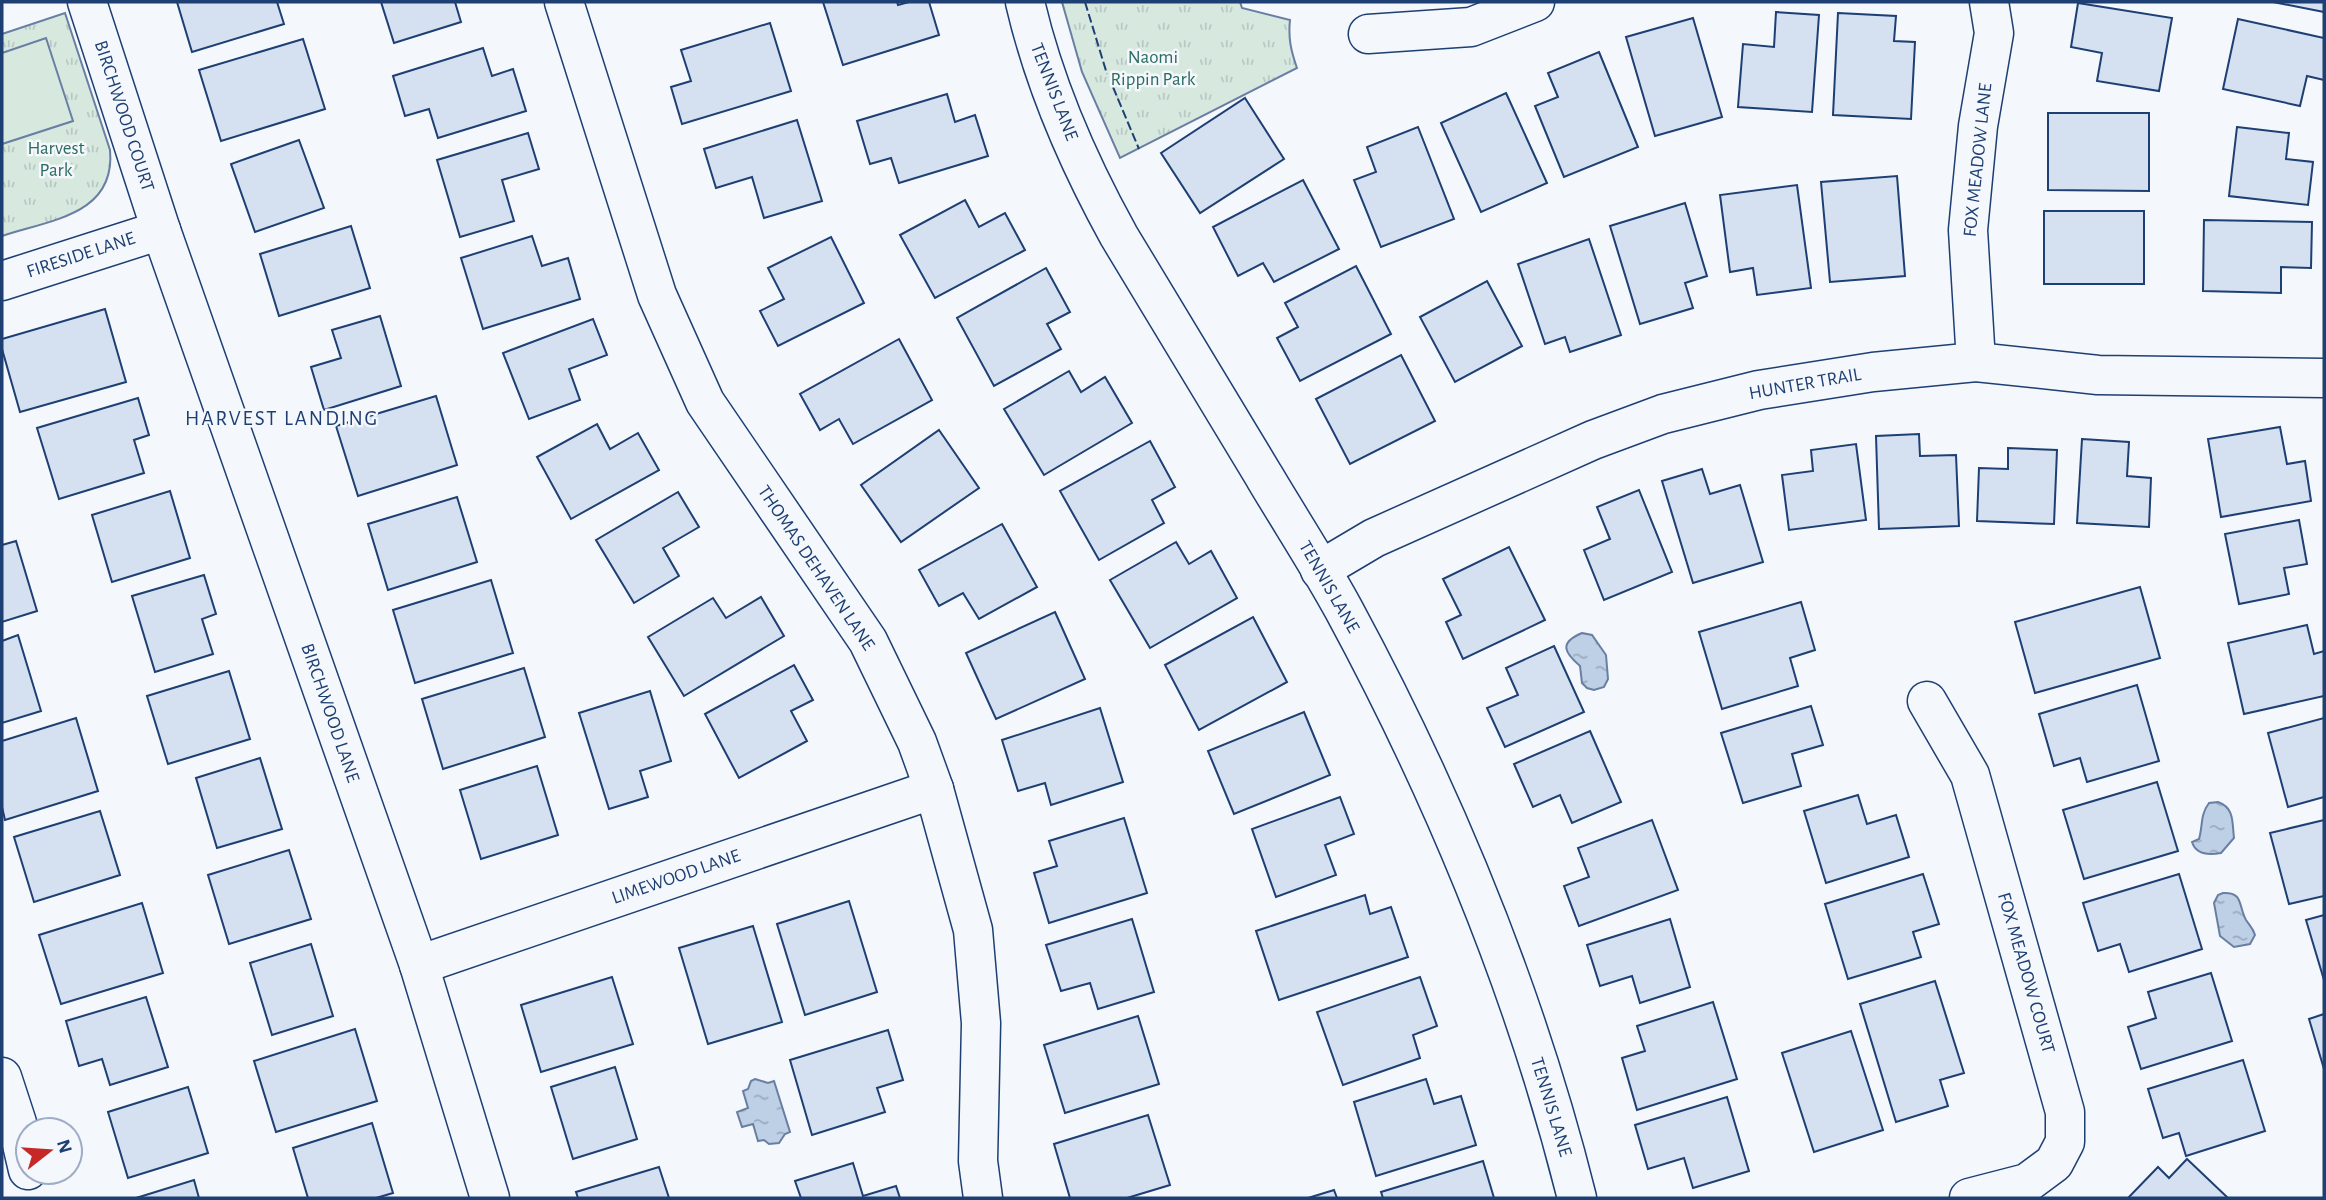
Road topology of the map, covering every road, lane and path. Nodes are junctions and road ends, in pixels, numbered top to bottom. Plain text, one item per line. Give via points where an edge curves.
1 (86, 2) edge
2 (564, 2) edge
3 (1025, 2) edge
4 (1535, 2) edge
5 (1989, 2) edge
6 (1368, 34) dead end
7 (161, 230) junction
8 (2, 281) edge
9 (1976, 362) junction
10 (2324, 378) edge
11 (1320, 570) junction
12 (1927, 701) dead end
13 (934, 789) junction
14 (419, 965) junction
15 (6, 1102) edge
16 (14, 1127) edge
17 (490, 1198) edge
18 (983, 1198) edge
19 (1577, 1198) edge
20 (1969, 1198) edge

1 - 7 street, BIRCHWOOD COURT
2 - 13 street, THOMAS DEHAVEN LANE via 657,295 705,402 868,641 917,742
3 - 11 street, TENNIS LANE via 1038,52 1088,179
4 - 6 street via 1471,27
5 - 9 street, FOX MEADOW LANE via 1994,33 1978,126 1968,230
7 - 8 street, FIRESIDE LANE
7 - 14 street, BIRCHWOOD LANE
9 - 10 street, HUNTER TRAIL via 2098,375
9 - 11 street, HUNTER TRAIL via 1759,390 1663,414 1374,538
11 - 19 street, TENNIS LANE via 1400,720 1457,845 1533,1047
12 - 20 street, FOX MEADOW COURT via 1970,775 2065,1112 2065,1142 2054,1163 2027,1183
13 - 14 street, LIMEWOOD LANE
13 - 18 street, THOMAS DEHAVEN LANE via 973,930 981,1023 978,1161
14 - 17 street, BIRCHWOOD LANE
15 - 16 street

